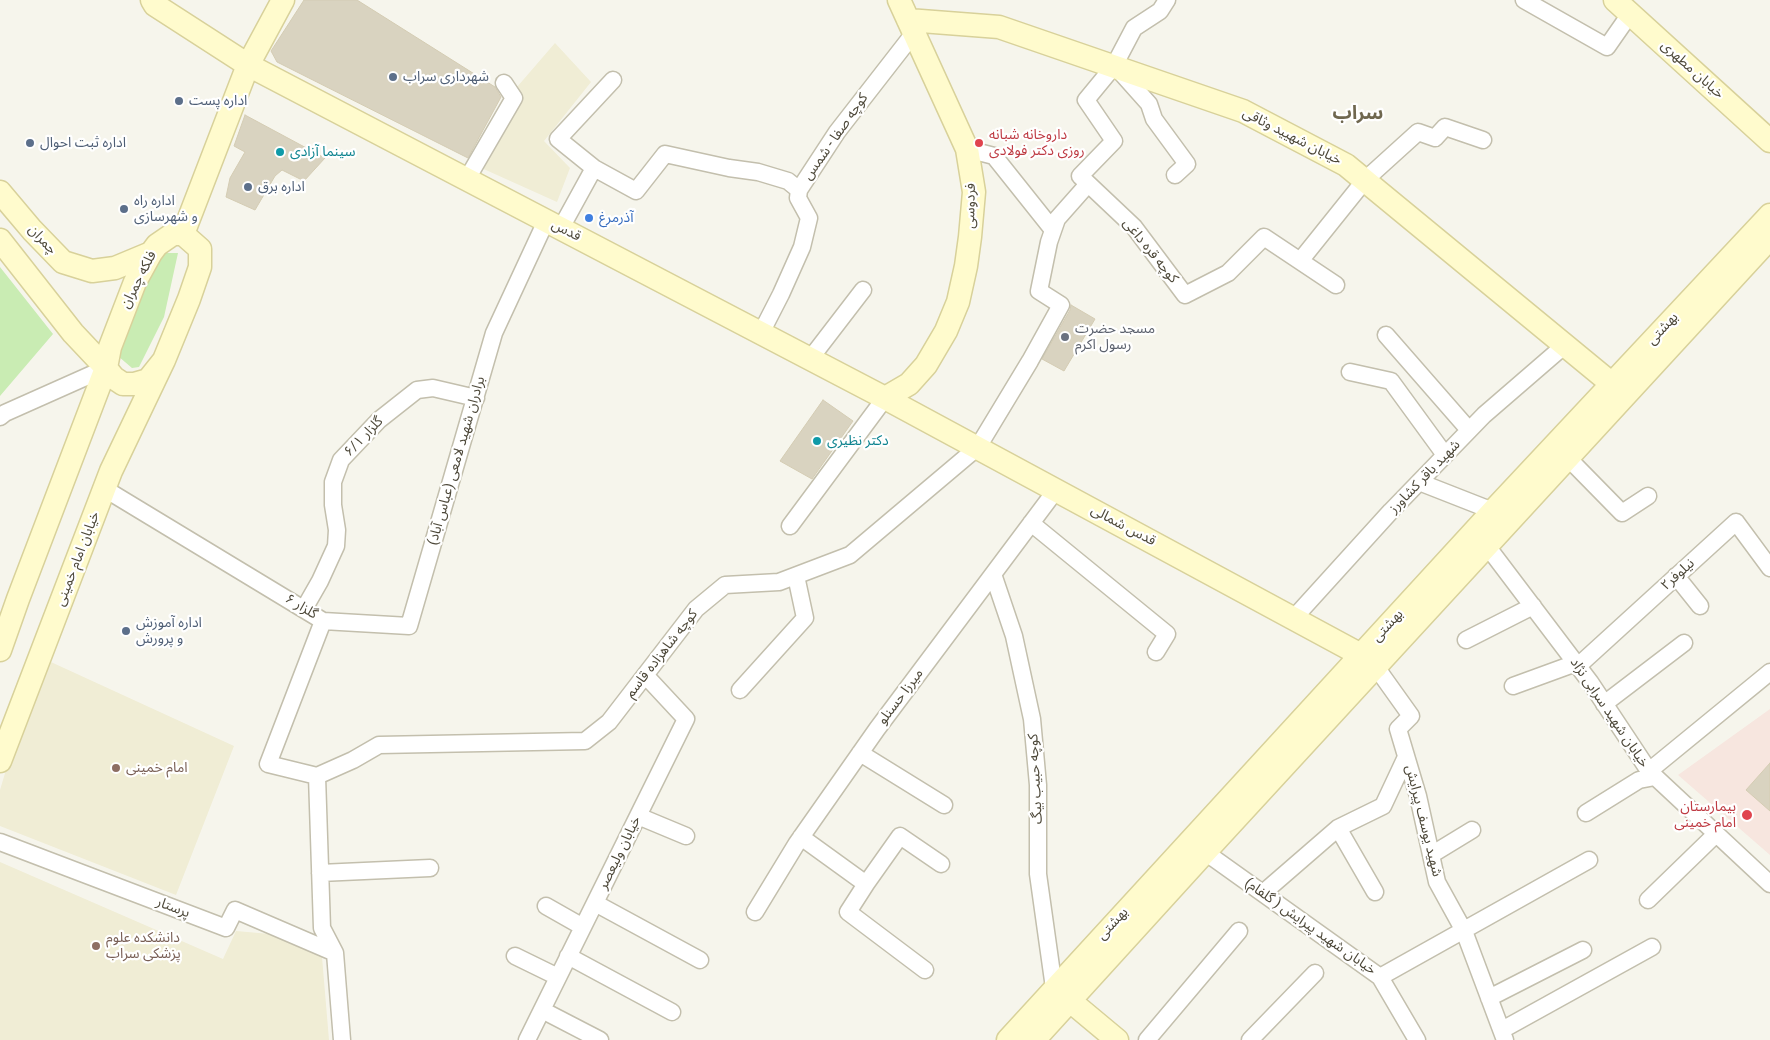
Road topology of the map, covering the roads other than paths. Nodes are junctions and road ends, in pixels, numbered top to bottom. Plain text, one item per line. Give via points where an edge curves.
1 (152, 0) edge
2 (283, 0) edge
3 (1167, 0) edge
4 (1524, 0) edge
5 (1625, 6) edge
6 (907, 18) edge
7 (248, 64) junction
8 (1114, 66) junction
9 (613, 80) dead end
10 (504, 83) dead end
11 (1483, 140) dead end
12 (1770, 141) edge
13 (967, 150) junction
14 (594, 168) junction
15 (1175, 175) dead end
16 (467, 179) junction
17 (1365, 180) junction
18 (1088, 184) junction
19 (799, 190) junction
20 (0, 192) edge
21 (1770, 215) edge
22 (554, 224) junction
23 (1053, 230) junction
24 (183, 234) junction
25 (1770, 238) edge
26 (0, 240) edge
27 (151, 253) junction
28 (1300, 260) junction
29 (1336, 285) dead end
30 (863, 290) dead end
31 (761, 332) junction
32 (1386, 335) dead end
33 (1565, 345) junction
34 (810, 359) junction
35 (164, 360) junction
36 (106, 368) junction
37 (1350, 372) dead end
38 (1612, 384) junction
39 (476, 398) junction
40 (885, 398) junction
41 (0, 418) edge
42 (1469, 430) junction
43 (978, 447) junction
44 (1445, 455) junction
45 (1568, 458) junction
46 (1420, 482) junction
47 (104, 489) junction
48 (1056, 490) junction
49 (1648, 496) dead end
50 (1493, 511) junction
51 (1031, 523) junction
52 (790, 526) dead end
53 (1487, 546) junction
54 (1770, 568) edge
55 (993, 574) junction
56 (796, 576) junction
57 (1676, 576) junction
58 (1533, 606) junction
59 (1700, 606) dead end
60 (304, 609) junction
61 (1294, 618) junction
62 (323, 621) junction
63 (1466, 640) dead end
64 (1684, 643) dead end
65 (0, 650) edge
66 (1156, 652) dead end
67 (1368, 661) junction
68 (1576, 665) junction
69 (1770, 672) edge
70 (645, 675) junction
71 (1513, 686) dead end
72 (740, 690) dead end
73 (1604, 704) junction
74 (860, 753) junction
75 (1406, 757) junction
76 (0, 761) edge
77 (1652, 774) junction
78 (317, 776) junction
79 (944, 805) dead end
80 (1586, 813) dead end
81 (638, 816) junction
82 (1338, 828) junction
83 (1472, 830) dead end
84 (1716, 834) junction
85 (686, 836) dead end
86 (801, 838) junction
87 (0, 842) edge
88 (1205, 852) junction
89 (1431, 855) junction
90 (1589, 860) dead end
91 (941, 864) dead end
92 (430, 868) dead end
93 (320, 873) junction
94 (866, 884) junction
95 (1770, 884) edge
96 (1375, 892) dead end
97 (1263, 893) junction
98 (1648, 900) dead end
99 (595, 903) junction
100 (546, 906) dead end
101 (755, 912) dead end
102 (583, 927) junction
103 (1239, 931) dead end
104 (1464, 931) junction
105 (1652, 947) dead end
106 (1583, 950) dead end
107 (335, 953) junction
108 (515, 956) dead end
109 (568, 956) junction
110 (700, 960) dead end
111 (925, 970) dead end
112 (1315, 972) dead end
113 (558, 977) junction
114 (1380, 977) junction
115 (1061, 994) junction
116 (1489, 998) junction
117 (542, 1010) junction
118 (672, 1012) dead end
119 (1503, 1035) edge
120 (342, 1040) edge
121 (527, 1040) edge
122 (600, 1040) edge
123 (1008, 1040) edge
124 (1034, 1040) edge
125 (1117, 1040) edge
126 (1147, 1040) edge
127 (1250, 1040) edge
128 (1417, 1040) edge

1 - 7 main road, قدس
2 - 7 main road
3 - 8 street via 1160,11 1134,28
4 - 5 street via 1607,47
5 - 12 main road, خیابان مطهری
6 - 8 main road, خیابان شهیید وثاقی via 999,27
6 - 13 main road, فردوسی
6 - 19 street, کوچه صفا - شمس
7 - 16 main road, قدس
7 - 24 main road
8 - 15 street via 1149,104 1154,120 1187,164
8 - 17 main road, خیابان شهیید وثاقی via 1243,111 1346,165
8 - 18 street via 1086,100 1114,141 1080,176
9 - 14 street via 558,139
10 - 16 street via 514,98
11 - 17 street via 1445,127 1435,138 1418,132
13 - 23 street via 994,156
13 - 40 main road, فردوسی via 974,192 966,266 958,302 926,365 909,384
14 - 19 street via 636,192 665,154 758,172 788,181
14 - 22 street, برادران شهید لامعی (عباس آباد)
16 - 22 main road, قدس
17 - 28 street
17 - 33 main road, خیابان شهیید وثاقی
18 - 23 street via 1057,219
18 - 28 street, کوچه قره داغی via 1134,228 1185,295 1228,273 1264,238
19 - 31 street, کوچه صفا - شمس via 798,198 809,218 802,247
20 - 27 main road, چمران via 63,262 92,271 115,268
21 - 38 main road, بهشتی
22 - 31 main road, قدس
22 - 39 street, برادران شهید لامعی (عباس آباد) via 494,333
23 - 43 street, کوچه شاهزاده قاسم via 1039,291 1061,305
24 - 27 main road, فلکه چمران via 173,234
24 - 35 main road via 200,249 200,267
25 - 45 main road, بهشتی
26 - 36 main road via 73,333
27 - 36 main road, فلکه چمران via 123,310
28 - 29 street
30 - 34 street
31 - 34 main road, قدس
32 - 42 street
33 - 38 main road, خیابان شهیید وثاقی
33 - 42 street, شهید باقر کشاورز
34 - 40 main road, قدس
35 - 36 main road via 148,380 134,384 123,384
35 - 47 main road, خیابان امام خمینی
36 - 41 street
36 - 65 main road
37 - 44 street via 1391,381
38 - 50 main road, بهشتی
39 - 60 street, گلزار ۶/۱ via 433,388 417,390 378,420 341,460 333,482 336,546
39 - 62 street, برادران شهید لامعی (عباس آباد) via 409,626
40 - 43 main road, قدس شمالی
40 - 52 street
42 - 44 street, شهید باقر کشاورز
43 - 48 main road, قدس شمالی
43 - 56 street, کوچه شاهزاده قاسم via 850,555
44 - 46 street, شهید باقر کشاورز
45 - 49 street via 1622,513
45 - 53 main road, بهشتی
46 - 50 street
46 - 61 street, شهید باقر کشاورز
47 - 60 street, گلزار ۶
47 - 76 main road, خیابان امام خمینی
48 - 51 street, میرزا حسنلو
48 - 61 main road, قدس شمالی
50 - 67 main road, بهشتی
51 - 55 street, میرزا حسنلو
51 - 66 street via 1168,634
53 - 58 street, خیابان شهید سرابی نژاد
53 - 67 main road, بهشتی
54 - 57 street, نیلوفر۲ via 1736,522
55 - 74 street, میرزا حسنلو
55 - 115 street, کوچه حبیب بیگ via 1014,636 1032,719 1038,785 1038,874
56 - 70 street, کوچه شاهزاده قاسم via 779,582 725,585 696,609
56 - 72 street via 805,618
57 - 59 street
57 - 68 street, نیلوفر۲
58 - 63 street
58 - 68 street, خیابان شهید سرابی نژاد
60 - 62 street, گلزار ۶
61 - 67 main road, قدس شمالی
62 - 78 street, گلزار ۶ via 268,764
64 - 73 street
67 - 75 street, شهید یوسف پیرایش via 1411,716 1398,729
67 - 88 main road, بهشتی
67 - 115 main road, بهشتی
68 - 71 street
68 - 73 street, خیابان شهید سرابی نژاد
69 - 77 street
70 - 78 street, کوچه شاهزاده قاسم via 609,722 586,741 379,745
70 - 81 street, خیابان ولیعصر via 686,719
73 - 77 street, خیابان شهید سرابی نژاد
74 - 79 street
74 - 86 street, میرزا حسنلو
75 - 82 street via 1383,806
75 - 89 street, شهید یوسف پیرایش
77 - 80 street
77 - 84 street, خیابان شهید سرابی نژاد
78 - 93 street
81 - 85 street
81 - 99 street, خیابان ولیعصر
82 - 96 street
82 - 97 street
83 - 89 street
84 - 95 street, خیابان شهید سرابی نژاد
84 - 98 street
86 - 94 street
86 - 101 street, میرزا حسنلو
87 - 107 street, پرستار via 226,928 235,910
88 - 97 street, خیابان شهید پیرایش ( گلفام)
88 - 115 main road, بهشتی
89 - 104 street, شهید یوسف پیرایش via 1437,882
90 - 104 street
91 - 94 street via 900,836
92 - 93 street
93 - 107 street via 322,928
94 - 111 street via 848,912
97 - 114 street, خیابان شهید پیرایش ( گلفام)
99 - 102 street, خیابان ولیعصر
99 - 110 street
100 - 102 street
102 - 109 street, خیابان ولیعصر
103 - 126 street
104 - 114 street
104 - 116 street, شهید یوسف پیرایش
105 - 119 street
106 - 116 street
107 - 120 street
108 - 113 street
109 - 113 street, خیابان ولیعصر
109 - 118 street
112 - 127 street
113 - 117 street, خیابان ولیعصر
114 - 128 street, خیابان شهید پیرایش ( گلفام)
115 - 123 main road, بهشتی
115 - 124 main road, بهشتی
115 - 125 main road
116 - 119 street, شهید یوسف پیرایش
117 - 121 street, خیابان ولیعصر
117 - 122 street

